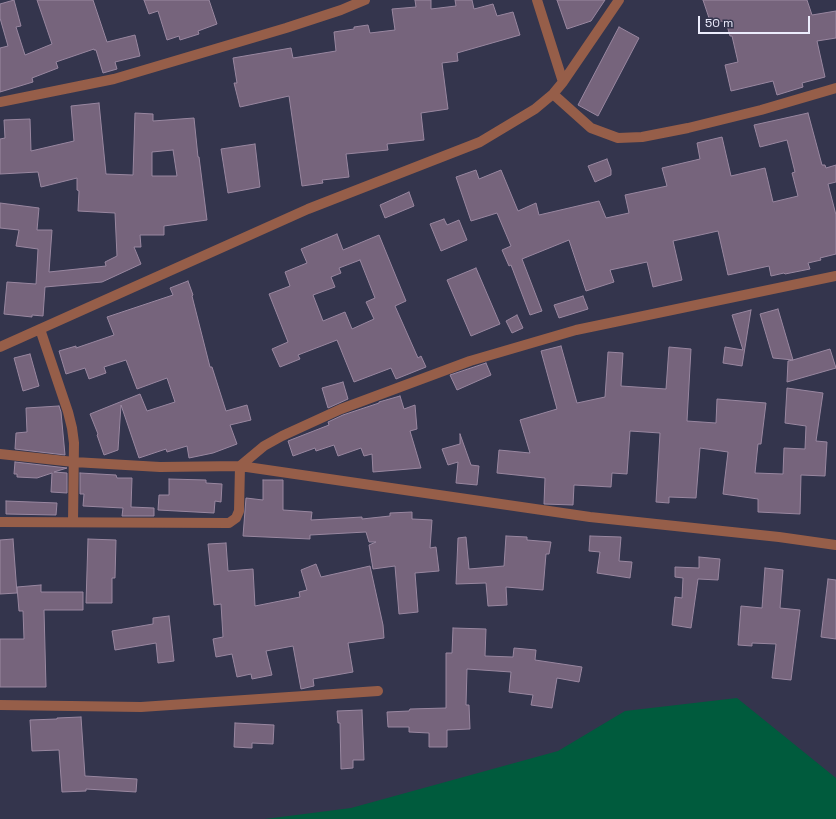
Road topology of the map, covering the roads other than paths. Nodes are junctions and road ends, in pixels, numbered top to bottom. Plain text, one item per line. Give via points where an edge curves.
1 (365, 0) edge
2 (537, 0) edge
3 (619, 0) edge
4 (563, 82) junction
5 (836, 88) edge
6 (553, 94) junction
7 (0, 102) edge
8 (836, 276) edge
9 (40, 329) junction
10 (0, 347) edge
11 (0, 454) edge
12 (74, 462) junction
13 (240, 466) junction
14 (0, 522) edge
15 (73, 522) junction
16 (836, 545) edge
17 (378, 691) dead end
18 (0, 705) edge

1 - 7 street via 286,28 114,79
2 - 4 street
3 - 4 street
4 - 6 street
5 - 6 street via 688,128 642,137 618,138 591,128
6 - 9 street via 535,109 480,142 308,210
8 - 13 street via 576,330 470,361 341,409 264,446
9 - 10 street
9 - 12 street via 68,412 74,443
11 - 12 street
12 - 13 street via 160,467
12 - 15 street
13 - 15 street via 239,511 236,518 229,523
13 - 16 street via 590,518
14 - 15 street
17 - 18 street via 140,707

